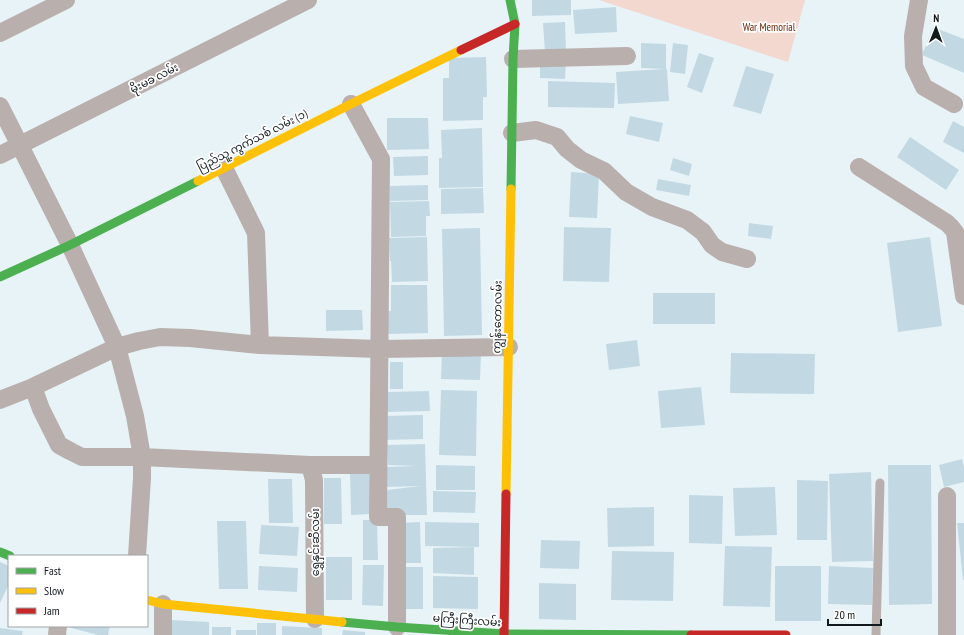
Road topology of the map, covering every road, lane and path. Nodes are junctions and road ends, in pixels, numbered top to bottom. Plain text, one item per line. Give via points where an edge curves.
1 (66, 0) edge
2 (308, 0) edge
3 (510, 0) edge
4 (920, 0) edge
5 (515, 24) junction
6 (0, 33) edge
7 (627, 56) dead end
8 (513, 58) junction
9 (351, 104) junction
10 (954, 104) dead end
11 (0, 106) edge
12 (512, 133) junction
13 (20, 145) junction
14 (0, 155) edge
15 (859, 167) dead end
16 (224, 168) junction
17 (70, 245) junction
18 (748, 259) dead end
19 (0, 277) edge
20 (964, 296) edge
21 (260, 345) junction
22 (117, 347) junction
23 (509, 347) junction
24 (379, 349) junction
25 (33, 387) junction
26 (0, 400) edge
27 (142, 457) junction
28 (378, 465) junction
29 (310, 466) junction
30 (880, 483) dead end
31 (947, 496) dead end
32 (137, 555) edge
33 (155, 602) edge
34 (315, 619) junction
35 (397, 627) junction
36 (163, 635) edge
37 (504, 635) edge
38 (783, 635) edge
39 (786, 635) edge
40 (876, 635) edge
41 (946, 635) edge

1 - 6 street
2 - 13 street, မိုးမခ လမ်း
3 - 5 street, ကျွန်းတောလမ်း
4 - 10 street via 913,36 914,66 924,87
5 - 8 street, ကျွန်းတောလမ်း
5 - 9 street, ပြည်သူ့ ကွက်သစ် လမ်း (၁)
7 - 8 street
8 - 12 street, ကျွန်းတောလမ်း
9 - 16 street, ပြည်သူ့ ကွက်သစ် လမ်း (၁)
9 - 24 street via 381,159
11 - 13 street
12 - 18 street via 536,130 557,137 567,149 581,160 604,171 626,192 652,208 686,220 703,232 712,245 722,252
12 - 23 street, ကျွန်းတောလမ်း
13 - 14 street, မိုးမခ လမ်း
13 - 17 street
15 - 20 street via 951,227 955,232
16 - 17 street, ပြည်သူ့ ကွက်သစ် လမ်း (၁)
16 - 21 street via 256,233
17 - 19 street, ပြည်သူ့ ကွက်သစ် လမ်း (၁)
17 - 22 street
21 - 22 street via 160,337
21 - 24 street
22 - 25 street
22 - 27 street via 135,416
23 - 24 street
23 - 37 street, ကျွန်းတောလမ်း
24 - 28 street
25 - 26 street
25 - 27 street via 59,445 82,457
27 - 29 street
27 - 32 street
28 - 29 street
28 - 35 street via 378,518 396,517
29 - 34 street, ရွှေနှင်းဆီလမ်း via 314,480
30 - 40 lane
31 - 41 street
33 - 34 street, မကြီးကြီးလမ်း
33 - 36 street
34 - 35 street, မကြီးကြီးလမ်း
35 - 37 street, မကြီးကြီးလမ်း
37 - 38 street, မကြီးကြီးလမ်း
38 - 39 street, မကြီးကြီးလမ်း

